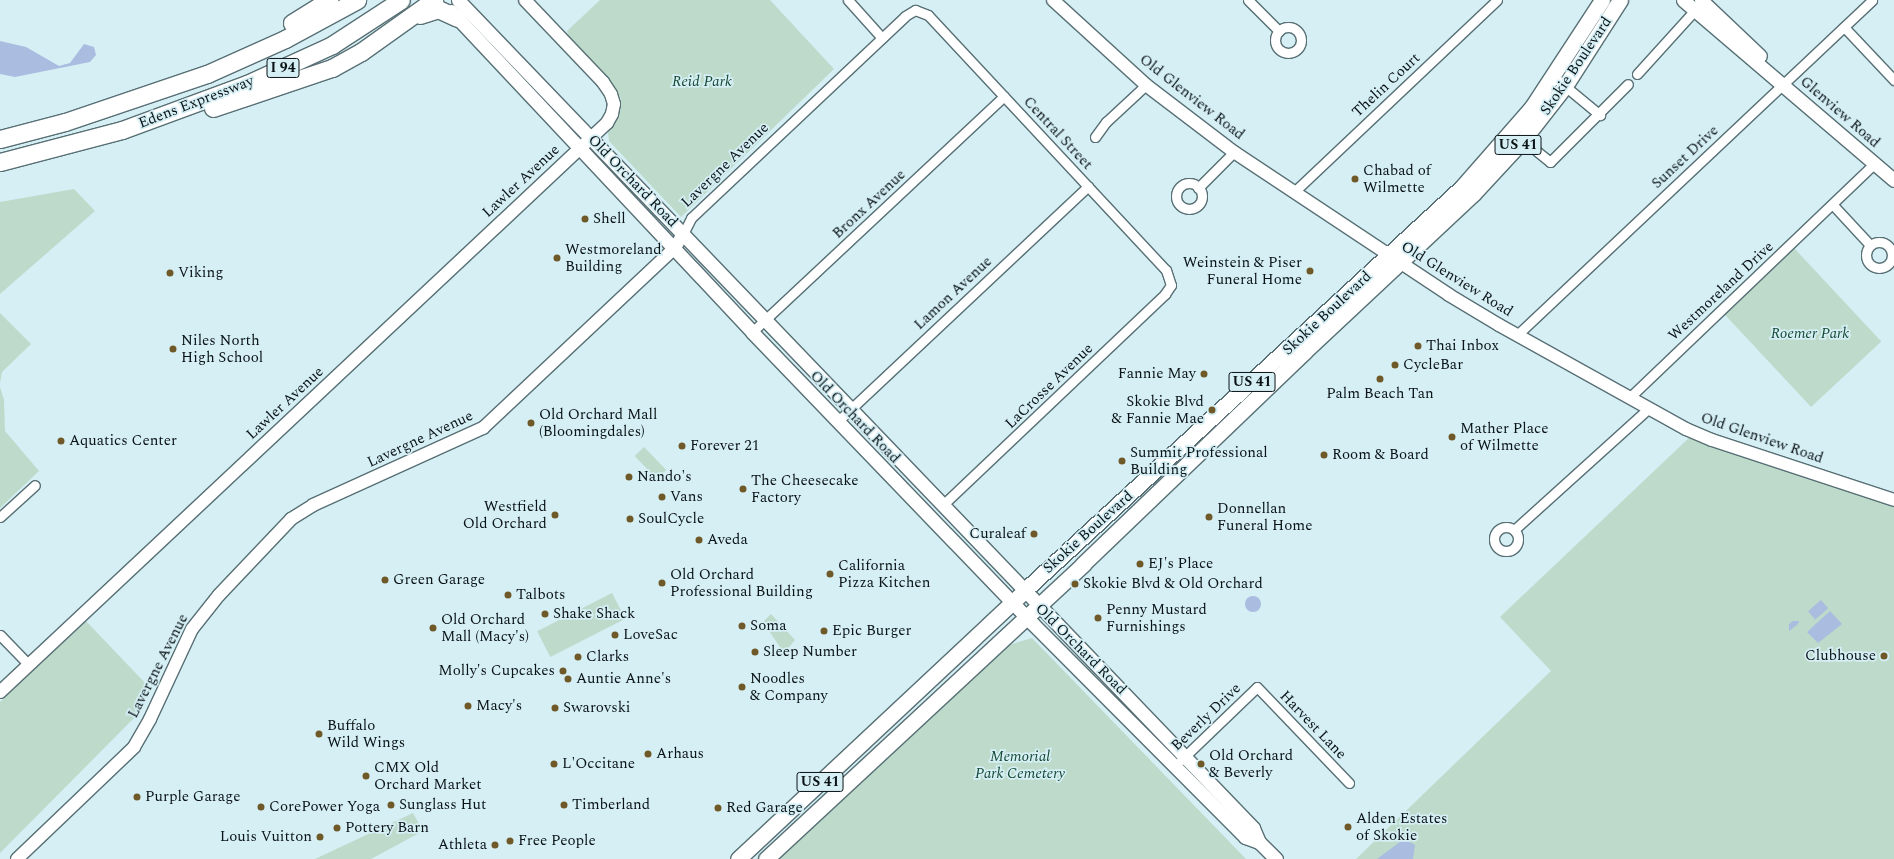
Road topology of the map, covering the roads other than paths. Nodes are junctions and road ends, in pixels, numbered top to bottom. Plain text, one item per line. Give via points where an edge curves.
1 (329, 0) edge
2 (357, 0) edge
3 (401, 0) edge
4 (434, 0) edge
5 (440, 0) edge
6 (458, 0) edge
7 (525, 0) edge
8 (848, 0) edge
9 (1053, 0) edge
10 (1248, 0) edge
11 (1497, 0) edge
12 (1602, 0) edge
13 (1620, 0) edge
14 (1683, 0) edge
15 (1872, 0) edge
16 (1698, 5) edge
17 (915, 10) joint
18 (458, 18) junction
19 (1844, 27) junction
20 (1279, 31) dead end
21 (882, 38) junction
22 (258, 51) junction
23 (361, 52) junction
24 (1637, 74) dead end
25 (1894, 80) edge
26 (1559, 82) junction
27 (1628, 84) dead end
28 (1783, 84) junction
29 (1146, 85) junction
30 (1004, 96) junction
31 (1600, 115) junction
32 (156, 118) junction
33 (592, 136) junction
34 (1095, 137) dead end
35 (0, 139) edge
36 (1523, 140) junction
37 (579, 148) junction
38 (1234, 152) junction
39 (0, 162) edge
40 (1874, 164) junction
41 (1894, 180) edge
42 (1088, 186) junction
43 (1198, 188) dead end
44 (1295, 191) junction
45 (1833, 205) junction
46 (684, 232) junction
47 (1870, 244) dead end
48 (675, 248) junction
49 (1394, 259) junction
50 (1171, 285) joint
51 (766, 319) junction
52 (752, 332) junction
53 (1517, 335) junction
54 (1628, 398) junction
55 (851, 408) junction
56 (1648, 409) junction
57 (838, 421) junction
58 (35, 484) dead end
59 (1894, 500) edge
60 (943, 505) junction
61 (0, 517) edge
62 (1514, 530) dead end
63 (1025, 590) junction
64 (1012, 602) junction
65 (1039, 605) junction
66 (1026, 616) junction
67 (0, 635) edge
68 (29, 665) junction
69 (1257, 687) joint
70 (0, 692) edge
71 (1185, 757) junction
72 (1174, 766) junction
73 (1349, 783) dead end
74 (1259, 842) junction
75 (17, 859) edge
76 (738, 859) edge
77 (766, 859) edge
78 (1276, 859) edge

1 - 22 highway via 289,25
2 - 22 highway, Edens Expressway / I 94
3 - 32 highway, Edens Expressway / I 94 via 332,45 247,84
4 - 23 highway
5 - 18 main road, Old Orchard Road
6 - 33 main road, Old Orchard Road
7 - 33 street, Lawler Avenue via 603,82 611,94 614,104 612,114
8 - 21 street
9 - 29 street, Old Glenview Road
10 - 20 street
11 - 44 street, Thelin Court
12 - 26 main road, Skokie Boulevard / US 41
13 - 26 main road, Skokie Boulevard / US 41
14 - 16 main road, Glenview Road
15 - 19 street, Sunset Drive
16 - 24 street
16 - 28 main road, Glenview Road via 1765,72
17 - 21 street, Lavergne Avenue via 904,16
17 - 30 street, Central Street via 928,15
18 - 23 highway via 445,11 430,10
18 - 37 main road, Old Orchard Road
19 - 25 street
19 - 28 street, Sunset Drive
21 - 46 street, Lavergne Avenue via 691,218
22 - 35 highway, Edens Expressway / I 94 via 150,95
23 - 32 highway via 332,68 196,114
26 - 31 street
26 - 36 main road, Skokie Boulevard / US 41
26 - 49 main road, Skokie Boulevard / US 41 via 1532,107
27 - 31 street
28 - 40 main road, Glenview Road
28 - 53 street, Sunset Drive
29 - 34 street via 1106,122
29 - 38 street, Old Glenview Road
30 - 42 street, Central Street
30 - 51 street, Bronx Avenue
31 - 36 street via 1550,162
32 - 39 highway, Edens Expressway / I 94
33 - 37 street, Lawler Avenue
33 - 46 main road, Old Orchard Road
36 - 49 main road, Skokie Boulevard / US 41 via 1474,194
37 - 48 main road, Old Orchard Road
37 - 68 street, Lawler Avenue
38 - 43 street
38 - 44 street, Old Glenview Road
40 - 41 main road, Glenview Road
40 - 45 street, Westmoreland Drive
42 - 50 street, Central Street via 1166,270
42 - 55 street, Lamon Avenue
44 - 49 street, Old Glenview Road
45 - 47 street
45 - 54 street, Westmoreland Drive
46 - 48 street, Lavergne Avenue
46 - 51 main road, Old Orchard Road
48 - 52 main road, Old Orchard Road
48 - 75 street, Lavergne Avenue via 483,428 320,501 294,516 219,595 192,629 134,747
49 - 53 street, Old Glenview Road
49 - 63 main road, Skokie Boulevard / US 41
49 - 65 main road, Skokie Boulevard / US 41
50 - 60 street, LaCrosse Avenue via 1165,294
51 - 52 street, Bronx Avenue
51 - 55 main road, Old Orchard Road
52 - 57 main road, Old Orchard Road
53 - 54 street, Old Glenview Road
54 - 56 street, Old Glenview Road
55 - 57 street, Lamon Avenue
55 - 60 main road, Old Orchard Road
56 - 59 street, Old Glenview Road via 1712,440
56 - 62 street
57 - 64 main road, Old Orchard Road
58 - 61 street
60 - 63 main road, Old Orchard Road
63 - 64 main road, Skokie Boulevard / US 41
63 - 65 main road, Old Orchard Road
64 - 66 main road, Old Orchard Road
64 - 76 main road, Skokie Boulevard / US 41
65 - 66 main road, Skokie Boulevard / US 41
65 - 71 main road, Old Orchard Road
66 - 72 main road, Old Orchard Road
66 - 77 main road, Skokie Boulevard / US 41
67 - 68 street
68 - 70 street, Lawler Avenue
69 - 71 street, Beverly Drive
69 - 73 street, Harvest Lane
71 - 72 street, Beverly Drive
71 - 74 main road, Old Orchard Road via 1253,828
72 - 74 main road, Old Orchard Road via 1245,838
74 - 78 main road, Old Orchard Road

